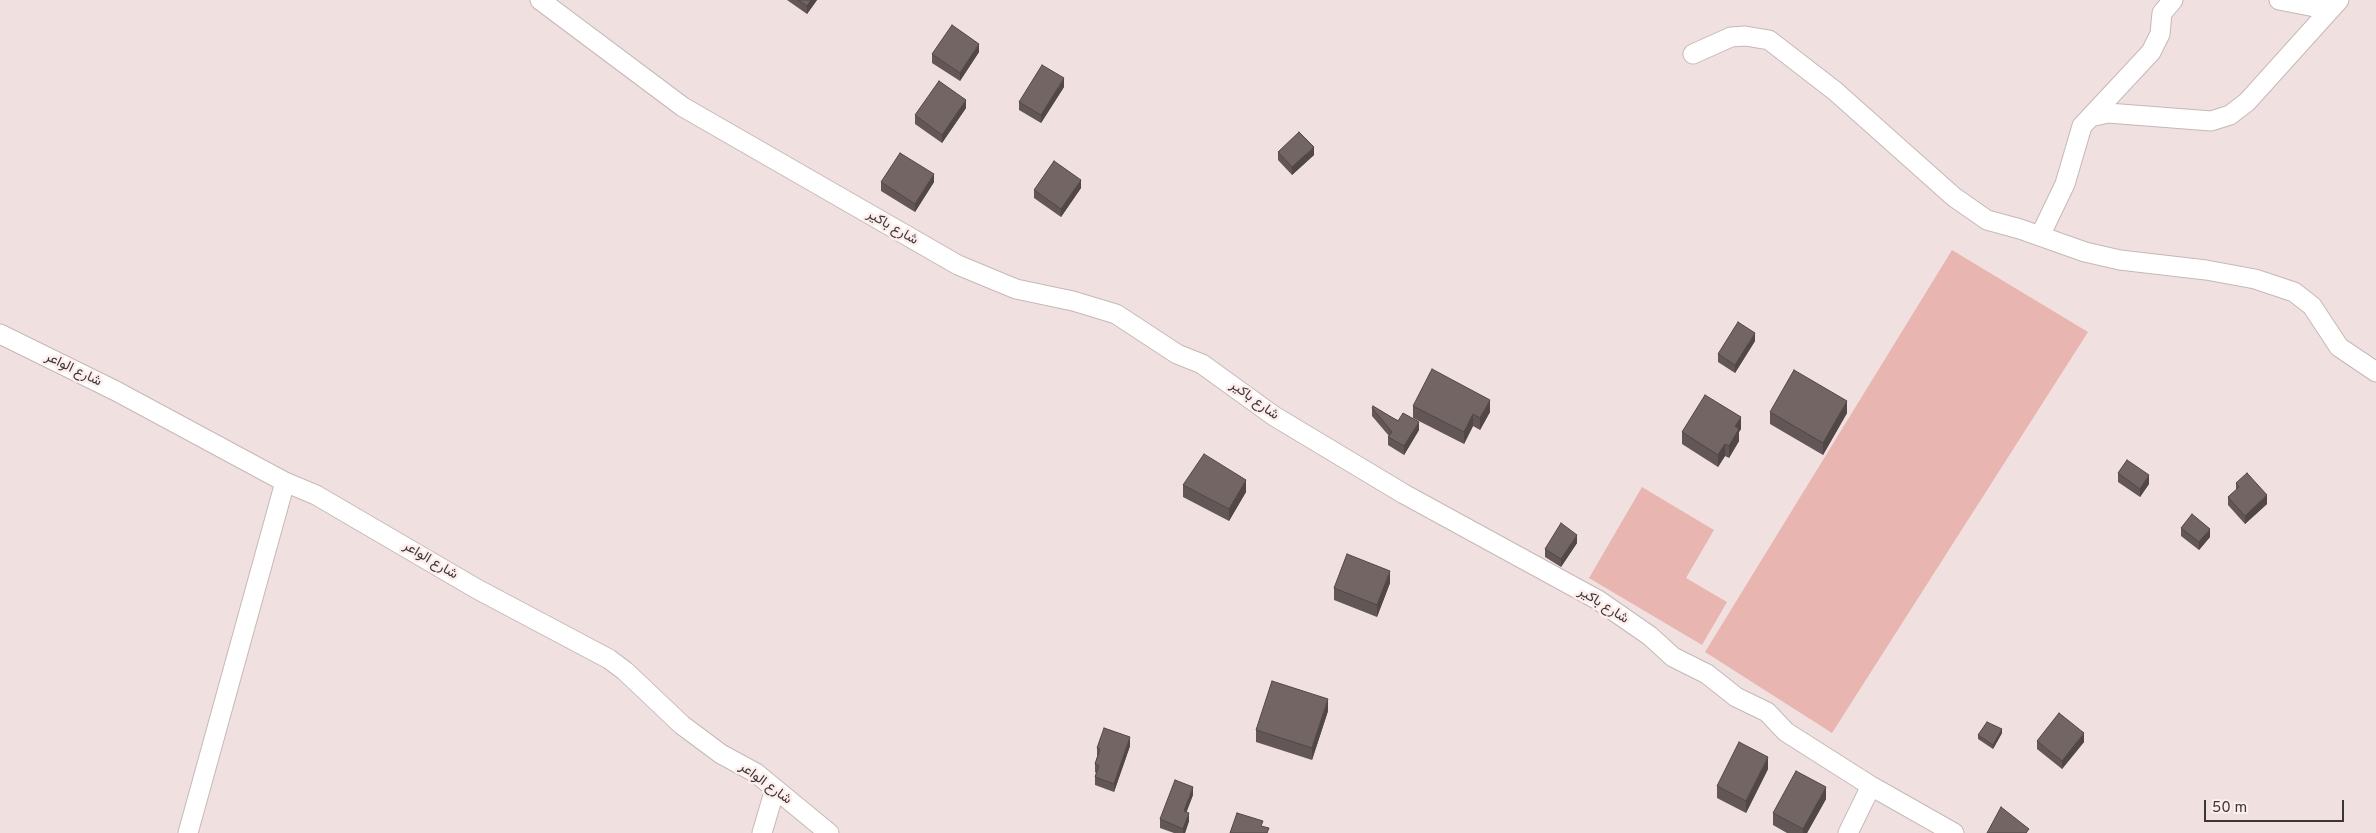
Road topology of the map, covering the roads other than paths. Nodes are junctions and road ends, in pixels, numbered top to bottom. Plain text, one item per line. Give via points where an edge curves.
1 (540, 0) edge
2 (2173, 0) edge
3 (2279, 0) edge
4 (2335, 5) edge
5 (1692, 54) dead end
6 (2090, 117) junction
7 (2040, 236) junction
8 (0, 334) edge
9 (2376, 372) edge
10 (285, 482) junction
11 (774, 789) junction
12 (1869, 789) junction
13 (188, 833) edge
14 (762, 833) edge
15 (829, 833) edge
16 (1848, 833) edge
17 (1954, 833) edge

1 - 12 street, شارع باكير via 683,107 958,265 1016,289 1116,314 1177,354 1202,364 1274,416 1396,489 1598,600 1650,636 1673,657 1707,674 1736,698 1767,712 1786,732
2 - 6 street via 2162,13 2160,34 2150,52
3 - 4 street
4 - 6 street via 2247,102 2230,115 2211,121 2108,113
5 - 7 street via 1731,37 1769,40 1835,91 1971,210 1986,220
6 - 7 street via 2082,126 2065,184
7 - 9 street via 2120,260 2255,279 2294,292 2312,306 2339,347
8 - 10 street, شارع الواعر via 116,391
10 - 11 street, شارع الواعر via 316,495 477,589 609,659 682,725 721,754 756,773
10 - 13 street
11 - 14 street
11 - 15 street, شارع الواعر
12 - 16 street
12 - 17 street, شارع باكير

